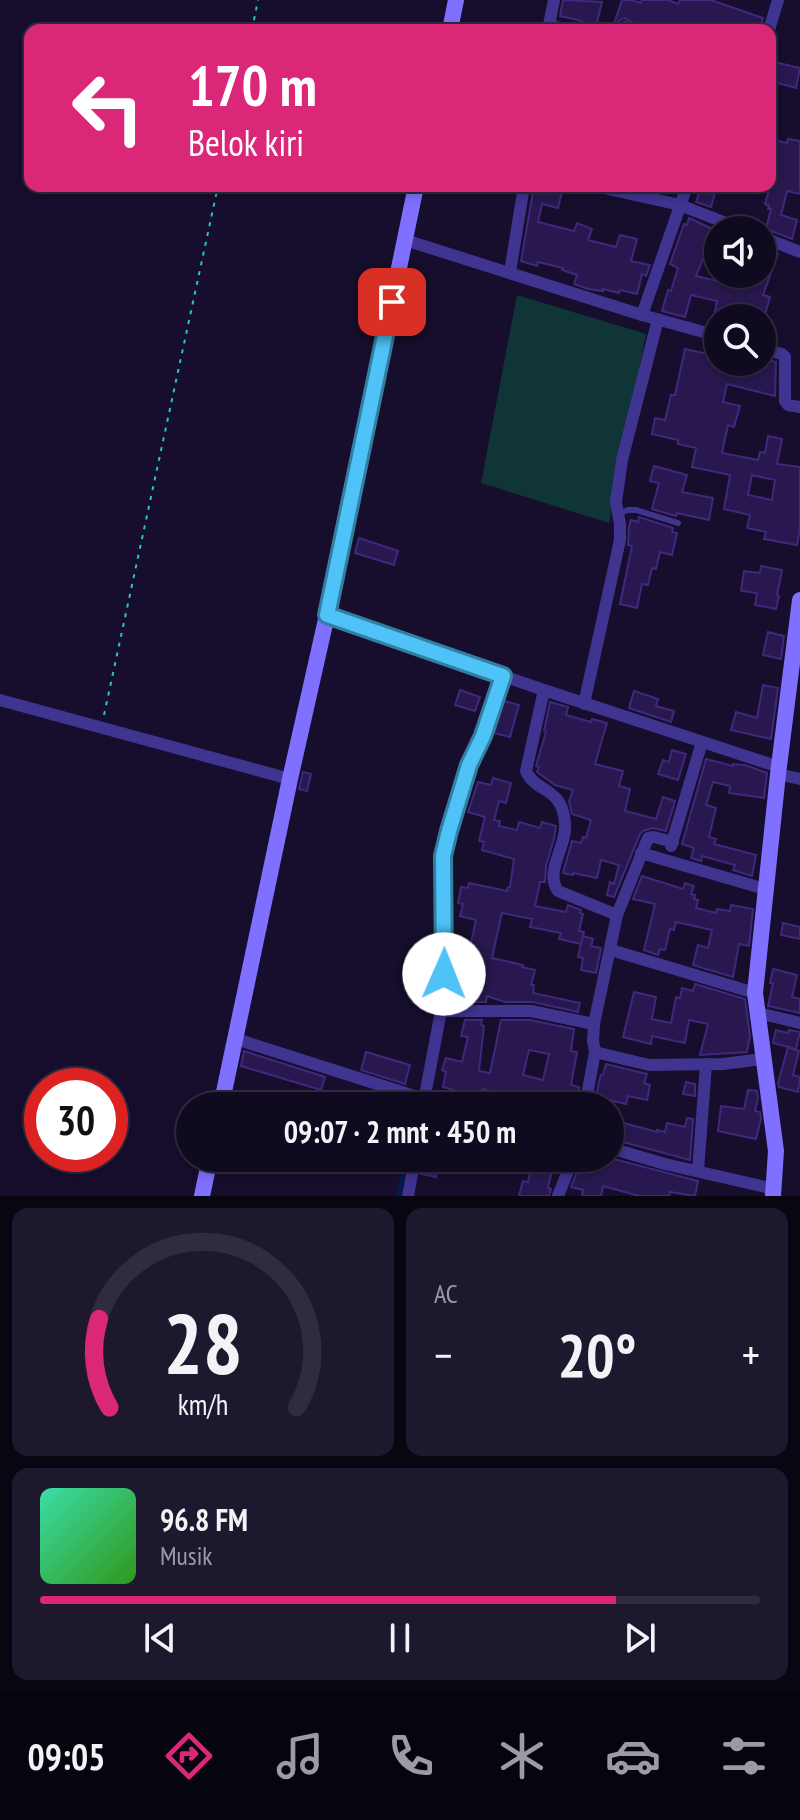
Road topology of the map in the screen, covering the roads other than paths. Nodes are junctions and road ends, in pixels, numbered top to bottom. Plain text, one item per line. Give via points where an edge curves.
1 (456, 0) edge
2 (554, 0) edge
3 (778, 0) edge
4 (451, 24) edge
5 (550, 24) edge
6 (771, 24) edge
7 (415, 192) edge
8 (523, 192) edge
9 (622, 192) edge
10 (685, 192) edge
11 (680, 205) junction
12 (708, 216) edge
13 (405, 240) junction
14 (776, 243) edge
15 (800, 252) edge
16 (510, 272) junction
17 (642, 315) junction
18 (658, 319) junction
19 (704, 332) edge
20 (776, 352) edge
21 (800, 407) edge
22 (617, 514) junction
23 (678, 523) dead end
24 (800, 600) edge
25 (327, 615) junction
26 (796, 670) edge
27 (503, 676) junction
28 (544, 690) junction
29 (0, 700) edge
30 (584, 704) junction
31 (702, 742) junction
32 (779, 770) junction
33 (290, 779) junction
34 (800, 779) edge
35 (673, 842) junction
36 (641, 853) junction
37 (667, 861) junction
38 (765, 889) junction
39 (617, 915) junction
40 (611, 950) junction
41 (755, 993) junction
42 (441, 1011) junction
43 (758, 1013) junction
44 (800, 1023) edge
45 (594, 1024) junction
46 (236, 1039) junction
47 (595, 1052) junction
48 (762, 1059) junction
49 (706, 1064) junction
50 (224, 1092) edge
51 (392, 1092) edge
52 (426, 1092) edge
53 (588, 1092) edge
54 (624, 1152) edge
55 (698, 1171) junction
56 (207, 1172) edge
57 (412, 1172) edge
58 (567, 1172) edge
59 (774, 1192) edge
60 (202, 1196) edge
61 (408, 1196) edge
62 (558, 1196) edge

1 - 4 street
2 - 5 street
3 - 6 street
7 - 13 street
8 - 16 street
9 - 11 street
10 - 11 street
11 - 12 street
11 - 17 street
13 - 16 street
13 - 25 street
14 - 15 street
16 - 17 street
17 - 18 street
18 - 19 street
18 - 22 street via 622,460
20 - 21 street via 785,357 785,401
22 - 23 lane via 636,510
22 - 30 street via 620,540
24 - 26 street
25 - 27 street
25 - 33 street
26 - 32 street
27 - 28 street
27 - 42 street via 469,765 443,856
28 - 30 street
28 - 39 street via 526,771 557,798 565,823 554,885
29 - 33 street
30 - 31 street
31 - 32 street
31 - 35 street
32 - 34 street
32 - 38 street
33 - 46 street
35 - 36 street via 650,837
35 - 37 street
36 - 37 street
36 - 39 street
37 - 38 street
38 - 41 street
39 - 40 street
40 - 41 street
40 - 45 street
41 - 43 street
42 - 45 street via 531,1011
42 - 52 street
43 - 44 street
43 - 48 street
45 - 47 street
46 - 50 street
46 - 51 street
47 - 49 street via 649,1065
47 - 53 street
48 - 49 street
48 - 59 street via 776,1151
49 - 55 street
54 - 55 street
55 - 59 street
56 - 60 street
57 - 61 street
58 - 62 street

